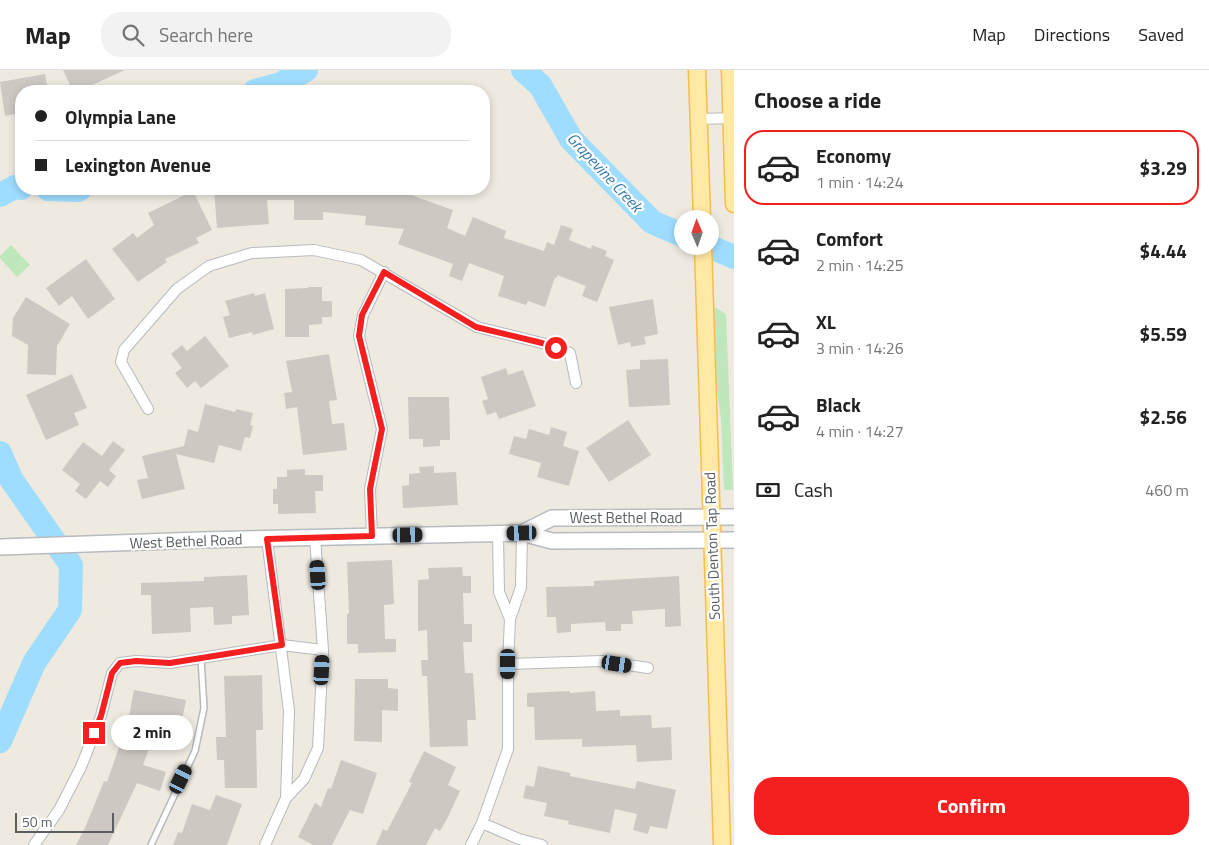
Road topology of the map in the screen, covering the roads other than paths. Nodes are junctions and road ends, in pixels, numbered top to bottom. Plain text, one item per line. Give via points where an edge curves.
1 (698, 70) edge
2 (730, 70) edge
3 (733, 118) edge
4 (699, 119) junction
5 (733, 176) edge
6 (734, 204) edge
7 (702, 210) edge
8 (703, 255) edge
9 (384, 272) junction
10 (576, 383) dead end
11 (148, 409) dead end
12 (710, 517) junction
13 (734, 517) edge
14 (498, 533) junction
15 (522, 533) junction
16 (372, 536) junction
17 (315, 537) junction
18 (267, 539) junction
19 (711, 540) junction
20 (734, 540) edge
21 (0, 548) edge
22 (510, 619) junction
23 (282, 645) junction
24 (323, 650) junction
25 (201, 658) junction
26 (508, 664) junction
27 (648, 668) dead end
28 (286, 798) junction
29 (482, 823) junction
30 (34, 845) edge
31 (151, 845) edge
32 (266, 845) edge
33 (471, 845) edge
34 (542, 845) edge
35 (722, 845) edge

1 - 4 main road
2 - 3 main road
3 - 4 street
3 - 5 main road
4 - 7 main road
5 - 6 main road
8 - 12 main road, South Denton Tap Road
9 - 10 street via 476,327 542,343 570,354
9 - 11 street via 361,260 314,250 252,253 209,266 177,289 124,350 121,362
9 - 16 street via 362,315 359,336 382,429 370,489
12 - 13 main road, West Bethel Road
12 - 15 main road, West Bethel Road via 552,518
12 - 19 main road, South Denton Tap Road
14 - 15 main road, West Bethel Road
14 - 16 main road, West Bethel Road
14 - 22 street via 499,592
15 - 19 main road, West Bethel Road via 552,541
15 - 22 street via 521,587
16 - 17 main road, West Bethel Road
17 - 18 main road, West Bethel Road
17 - 24 street
18 - 21 main road, West Bethel Road
18 - 23 street
19 - 20 main road, West Bethel Road
19 - 35 main road, South Denton Tap Road
22 - 26 street
23 - 24 street
23 - 25 street
23 - 28 street via 289,711
24 - 28 street via 318,748 304,779
25 - 30 street via 170,663 120,663 112,673 101,716 81,767 59,810
25 - 31 lane via 204,708 195,751
26 - 27 street via 602,661
26 - 29 street via 508,750
28 - 32 street
29 - 33 street
29 - 34 street via 518,839

